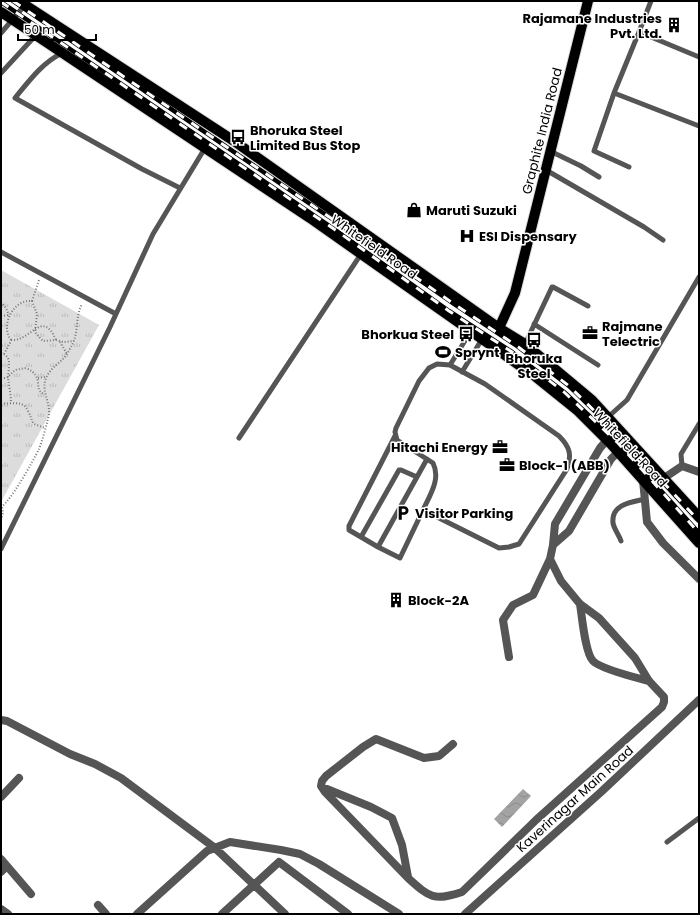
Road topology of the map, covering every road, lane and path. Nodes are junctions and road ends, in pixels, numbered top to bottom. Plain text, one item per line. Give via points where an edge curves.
1 (587, 1) edge
2 (650, 1) edge
3 (22, 3) edge
4 (1, 12) edge
5 (12, 20) junction
6 (638, 32) junction
7 (1, 33) edge
8 (36, 35) junction
9 (62, 53) junction
10 (699, 58) edge
11 (1, 73) edge
12 (614, 93) junction
13 (699, 126) edge
14 (204, 148) junction
15 (550, 151) junction
16 (629, 167) dead end
17 (546, 170) junction
18 (599, 177) dead end
19 (180, 188) junction
20 (663, 240) dead end
21 (1, 252) edge
22 (361, 254) junction
23 (42, 274) junction
24 (699, 276) edge
25 (85, 297) junction
26 (32, 301) junction
27 (1, 302) edge
28 (588, 306) dead end
29 (116, 314) junction
30 (9, 315) junction
31 (1, 316) edge
32 (534, 324) junction
33 (35, 328) junction
34 (499, 328) junction
35 (471, 331) junction
36 (482, 339) junction
37 (12, 340) junction
38 (56, 340) junction
39 (74, 341) junction
40 (60, 342) junction
41 (525, 344) junction
42 (3, 353) edge
43 (66, 354) junction
44 (450, 365) junction
45 (598, 365) dead end
46 (462, 372) junction
47 (560, 373) junction
48 (8, 377) junction
49 (46, 377) junction
50 (38, 378) junction
51 (1, 379) edge
52 (550, 387) junction
53 (44, 394) junction
54 (1, 403) edge
55 (11, 403) junction
56 (608, 417) junction
57 (699, 426) edge
58 (45, 428) junction
59 (395, 436) junction
60 (239, 438) dead end
61 (607, 440) junction
62 (618, 452) junction
63 (427, 459) junction
64 (682, 466) junction
65 (699, 472) edge
66 (417, 477) junction
67 (664, 478) junction
68 (643, 480) junction
69 (646, 499) junction
70 (2, 506) edge
71 (423, 510) junction
72 (699, 517) edge
73 (1, 520) edge
74 (361, 537) junction
75 (621, 541) dead end
76 (699, 543) edge
77 (553, 545) junction
78 (378, 547) junction
79 (1, 549) edge
80 (550, 559) junction
81 (699, 579) edge
82 (580, 604) junction
83 (509, 657) dead end
84 (649, 681) junction
85 (699, 700) edge
86 (1, 720) edge
87 (453, 744) dead end
88 (20, 778) dead end
89 (321, 786) junction
90 (1, 797) edge
91 (699, 818) edge
92 (667, 842) dead end
93 (216, 848) junction
94 (1, 859) edge
95 (4, 869) edge
96 (408, 878) junction
97 (253, 885) junction
98 (31, 894) dead end
99 (98, 905) dead end
100 (1, 909) edge
101 (8, 914) edge
102 (106, 914) edge
103 (137, 914) edge
104 (222, 914) edge
105 (285, 914) edge
106 (348, 914) edge
107 (399, 914) edge
108 (465, 914) edge

1 - 15 main road, Graphite India Road
2 - 6 lane
3 - 5 lane
3 - 34 main road, Whitefield Road via 234,141
4 - 5 main road, Whitefield Road
5 - 7 lane
5 - 8 main road, Whitefield Road
6 - 10 lane
6 - 12 lane
8 - 9 main road, Whitefield Road
8 - 11 lane
9 - 14 main road, Whitefield Road
9 - 19 lane via 51,58 15,98
12 - 13 lane
12 - 16 lane via 594,151
14 - 19 lane
14 - 22 main road, Whitefield Road
15 - 17 main road, Graphite India Road
15 - 18 lane
17 - 20 lane
17 - 34 main road, Graphite India Road via 515,293
19 - 29 lane via 154,234
21 - 23 lane
22 - 35 main road, Whitefield Road
22 - 60 lane
23 - 25 lane
23 - 26 path
24 - 56 lane via 627,400
25 - 29 lane
25 - 39 path via 78,310
26 - 30 path via 20,303
26 - 33 path via 37,314
27 - 30 path
28 - 32 lane via 553,287
29 - 79 lane
30 - 31 path
30 - 37 path via 6,329
32 - 41 lane
32 - 45 lane
33 - 37 path via 22,339
33 - 38 path via 46,327
33 - 38 path via 41,339
34 - 41 main road
35 - 36 main road, Whitefield Road
35 - 44 lane
36 - 46 lane
36 - 52 main road, Whitefield Road
37 - 42 path
38 - 40 path
39 - 40 path
39 - 43 path
40 - 43 path
41 - 47 main road, Whitefield Road
42 - 48 path via 10,366
43 - 49 path
44 - 46 lane
44 - 59 lane via 437,364 424,373 400,418
46 - 71 lane via 485,384 559,436 565,442 570,459 561,480 519,544 499,548
47 - 52 main road
47 - 56 main road, Whitefield Road
48 - 50 path via 15,370 26,368
48 - 51 path
48 - 55 path
49 - 50 path
49 - 53 path
50 - 53 path via 38,389
52 - 61 main road, Whitefield Road
53 - 58 path via 49,410
54 - 55 path
55 - 58 path via 22,404 34,424
56 - 67 main road, Whitefield Road
57 - 64 lane via 681,454
58 - 70 path via 40,447 12,496
59 - 63 lane via 402,444
59 - 74 lane via 349,526 350,531
61 - 62 main road, Whitefield Road
61 - 77 street via 555,524
62 - 68 main road, Whitefield Road
62 - 77 street via 611,459 569,532
63 - 66 lane
63 - 71 lane via 434,463 437,475
64 - 65 street
64 - 67 street
66 - 74 lane via 401,470 397,472
66 - 78 lane
67 - 72 main road, Whitefield Road
68 - 69 street
68 - 76 main road, Whitefield Road
69 - 75 lane via 617,508 613,515 613,524
69 - 81 street via 647,522
70 - 73 path
71 - 78 lane via 400,558
74 - 78 lane
77 - 80 street
80 - 82 street via 561,581
80 - 83 street via 533,595 513,605 503,620
82 - 84 street via 599,618 635,658
82 - 84 street via 587,648 593,661 610,670
84 - 96 street via 664,697 662,707 536,820 462,892 435,898
85 - 108 street, Kaverinagar Main Road
86 - 93 street via 121,778
87 - 89 street via 439,756 424,758 376,739 326,776
88 - 90 street
89 - 96 street
89 - 96 street via 392,818 402,845
91 - 92 lane
93 - 97 street
93 - 103 street via 207,851
93 - 107 street via 230,842 300,854
94 - 95 street
95 - 98 street
97 - 104 street
97 - 105 street
97 - 106 street via 279,862
99 - 102 street
100 - 101 street

